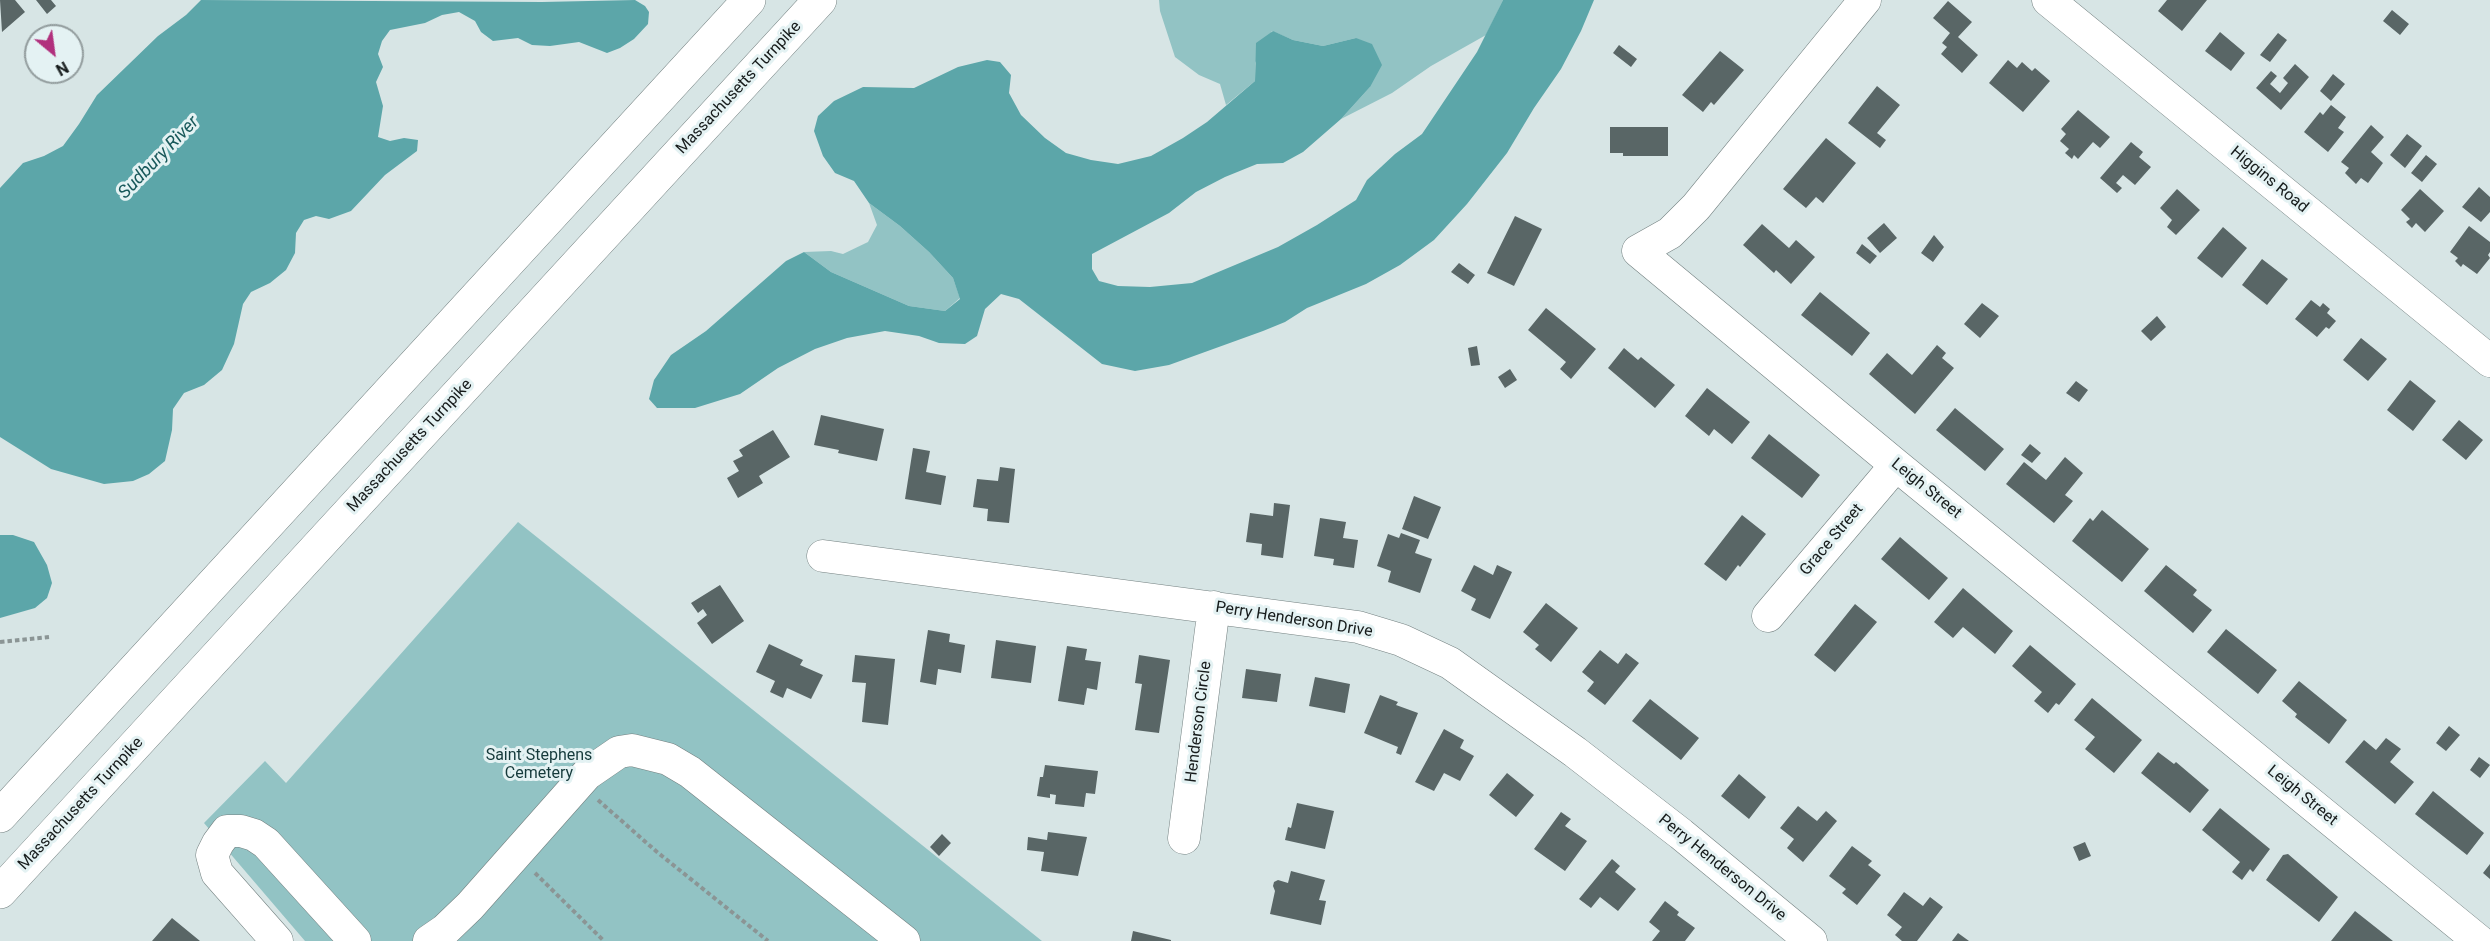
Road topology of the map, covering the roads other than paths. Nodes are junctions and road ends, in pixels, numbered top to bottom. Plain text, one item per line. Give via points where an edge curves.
1 (749, 0) edge
2 (820, 0) edge
3 (1865, 0) edge
4 (2048, 0) edge
5 (2490, 361) edge
6 (1896, 465) junction
7 (823, 556) dead end
8 (1215, 606) junction
9 (1768, 616) dead end
10 (0, 816) edge
11 (1184, 838) dead end
12 (0, 892) edge
13 (443, 937) edge
14 (277, 941) edge
15 (355, 941) edge
16 (904, 941) edge
17 (1811, 941) edge
18 (2479, 941) edge

1 - 10 highway
2 - 12 highway, Massachusetts Turnpike
3 - 6 street, Leigh Street via 1696,207 1670,232 1638,251
4 - 5 street, Higgins Road
6 - 9 street, Grace Street
6 - 18 street, Leigh Street
7 - 8 street, Perry Henderson Drive
8 - 11 street, Henderson Circle
8 - 17 street, Perry Henderson Drive via 1358,627 1401,640 1450,663 1584,759
13 - 16 street via 579,783 604,760 632,750 668,759 690,772
14 - 15 street via 216,873 212,855 227,831 241,831 266,843

